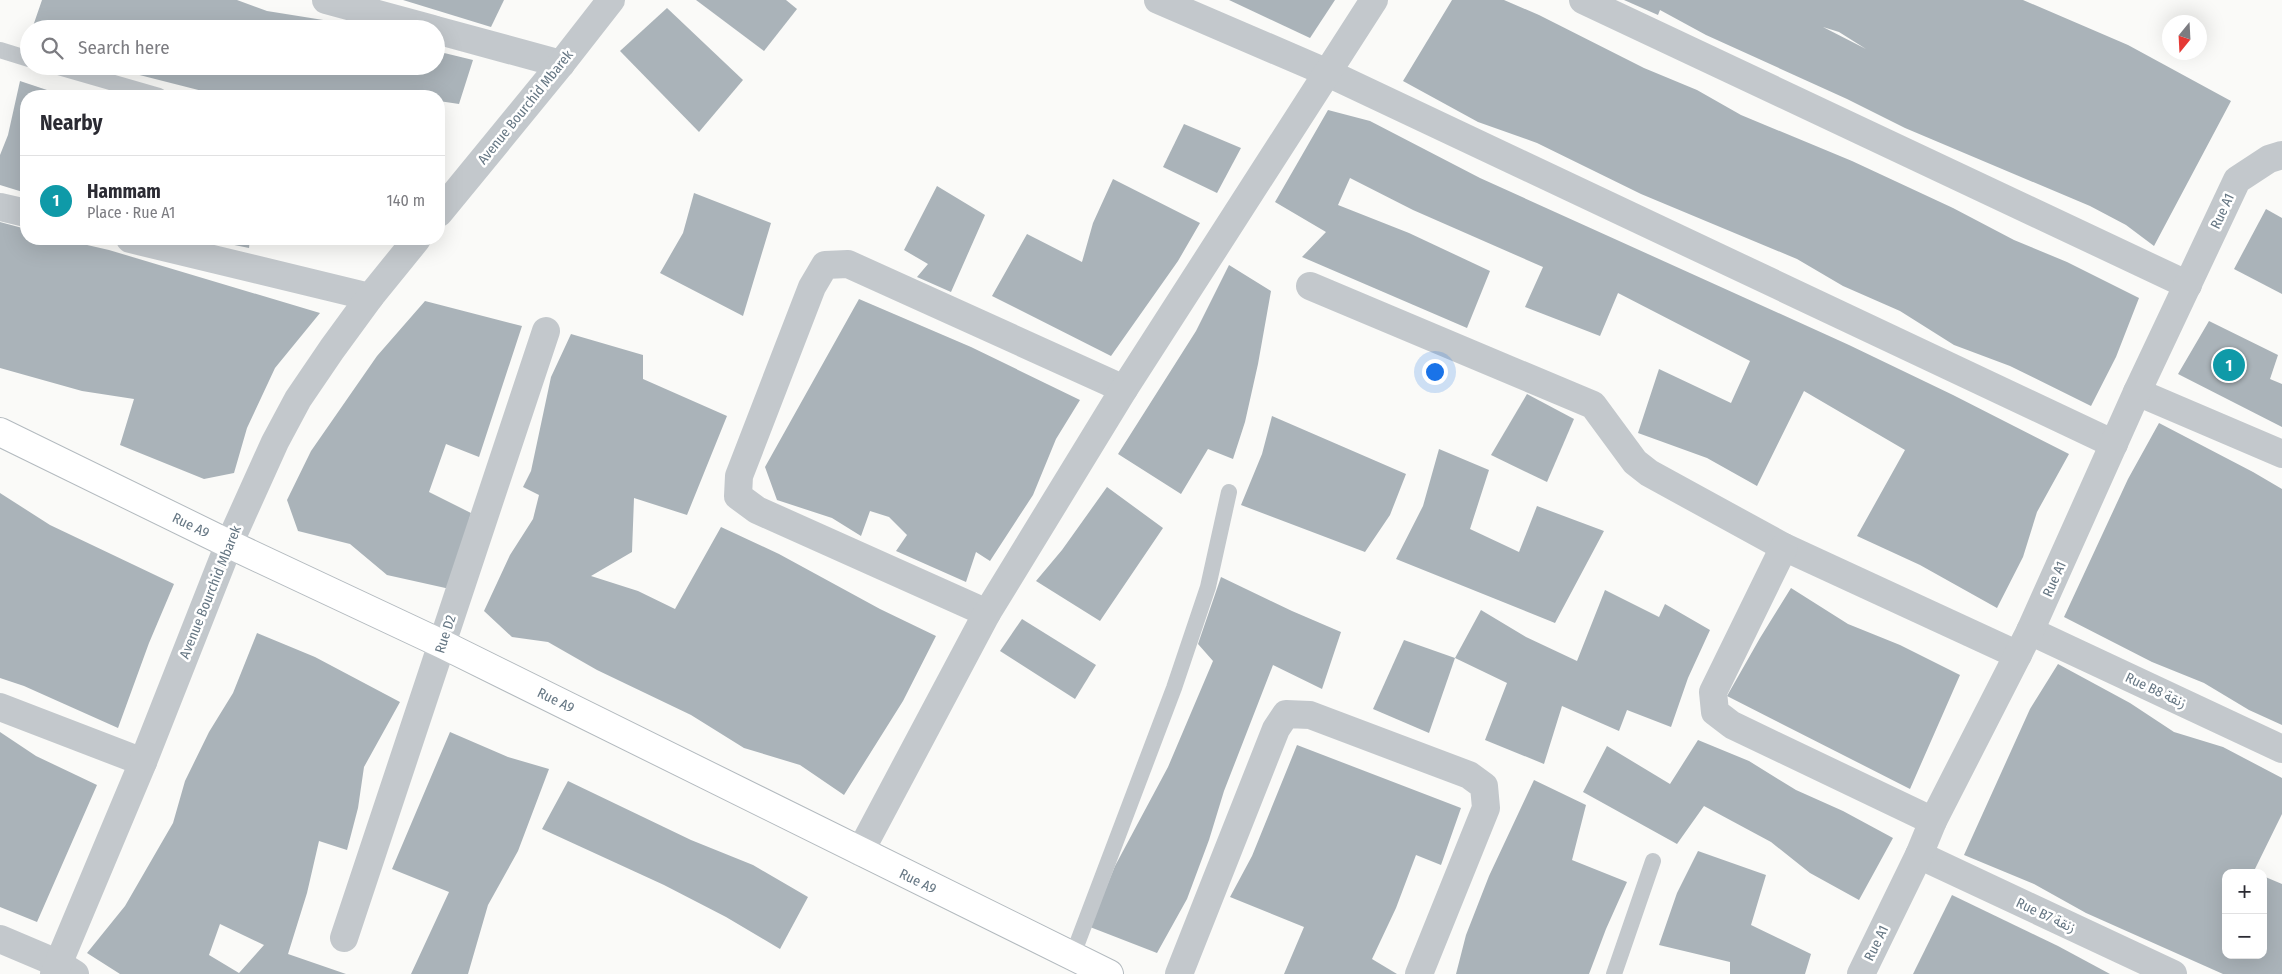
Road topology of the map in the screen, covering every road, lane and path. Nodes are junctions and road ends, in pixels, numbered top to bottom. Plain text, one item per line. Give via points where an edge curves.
1 (326, 0) edge
2 (610, 0) edge
3 (1158, 0) edge
4 (1374, 0) edge
5 (1583, 0) edge
6 (400, 20) edge
7 (445, 32) edge
8 (0, 50) edge
9 (20, 56) edge
10 (561, 64) junction
11 (1328, 73) junction
12 (86, 75) edge
13 (138, 90) edge
14 (2282, 155) edge
15 (445, 206) edge
16 (0, 207) edge
17 (20, 212) edge
18 (155, 245) edge
19 (412, 245) edge
20 (2188, 285) junction
21 (1310, 286) dead end
22 (370, 297) junction
23 (546, 331) dead end
24 (1124, 389) junction
25 (2137, 392) junction
26 (0, 432) edge
27 (2114, 444) junction
28 (2282, 454) edge
29 (1229, 492) dead end
30 (229, 544) junction
31 (1784, 547) junction
32 (987, 613) junction
33 (2030, 631) junction
34 (442, 644) junction
35 (2018, 655) junction
36 (0, 707) edge
37 (2282, 748) edge
38 (143, 762) junction
39 (1933, 822) junction
40 (860, 852) junction
41 (1919, 855) junction
42 (1654, 861) dead end
43 (344, 938) dead end
44 (0, 939) edge
45 (1072, 957) junction
46 (63, 970) edge
47 (1109, 974) edge
48 (1179, 974) edge
49 (1419, 974) edge
50 (1614, 974) edge
51 (1861, 974) edge
52 (2173, 974) edge

1 - 6 street
2 - 10 street, Avenue Bourchid Mbarek
3 - 11 street
4 - 11 street
5 - 20 street
7 - 10 street
8 - 9 lane
10 - 15 street, Avenue Bourchid Mbarek
11 - 24 street
11 - 27 street
12 - 13 lane
14 - 20 street, Rue A1 via 2269,159 2237,180
16 - 17 street
18 - 22 street
19 - 22 street, Avenue Bourchid Mbarek
20 - 25 street, Rue A1
21 - 31 street via 1593,405 1635,462 1649,473
22 - 30 street, Avenue Bourchid Mbarek via 298,399
23 - 34 street, Rue D2
24 - 32 street
24 - 32 street via 848,264 825,265 812,287 740,476 738,496 757,510
25 - 27 street, Rue A1
25 - 28 street
26 - 30 street, Rue A9
27 - 33 street, Rue A1
29 - 45 lane via 1208,587 1177,679
30 - 34 street, Rue A9
30 - 38 street, Avenue Bourchid Mbarek
31 - 35 street
31 - 39 street via 1713,692 1715,712 1732,725
32 - 40 street
33 - 35 street, Rue A1
33 - 37 street, Rue B8 زنقة
34 - 40 street, Rue A9
34 - 43 street, Rue D2
35 - 39 street, Rue A1
36 - 38 street
38 - 46 street, Avenue Bourchid Mbarek
39 - 41 street, Rue A1
40 - 45 street, Rue A9
41 - 51 street, Rue A1
41 - 52 street, Rue B7 زنقة
42 - 50 lane
44 - 46 street
45 - 47 street, Rue A9
48 - 49 street via 1276,728 1286,714 1310,715 1469,774 1484,786 1486,808

